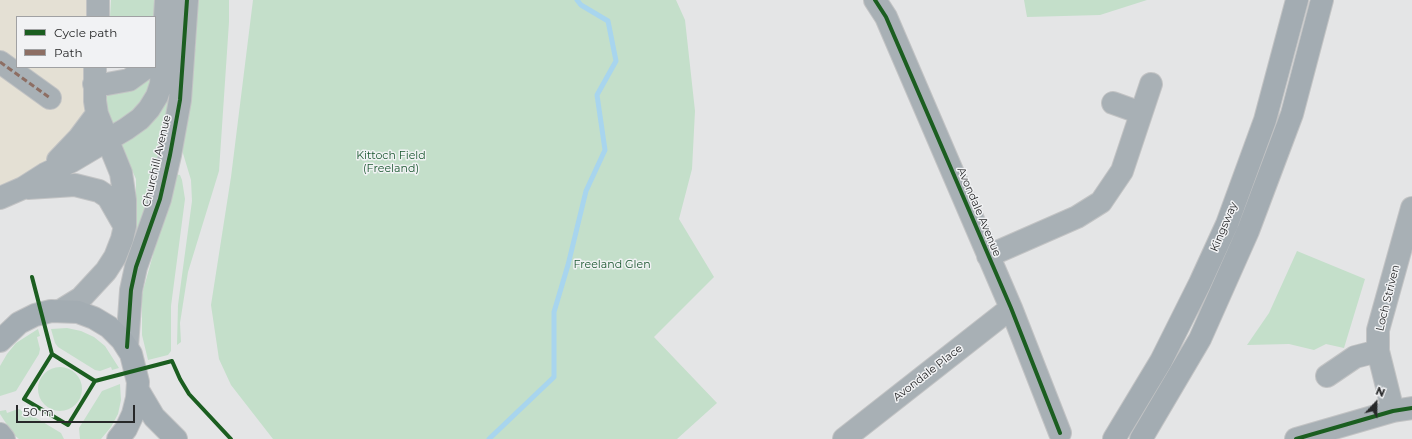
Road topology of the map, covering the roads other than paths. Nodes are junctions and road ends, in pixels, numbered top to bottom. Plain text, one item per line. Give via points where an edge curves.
1 (98, 0) edge
2 (187, 0) edge
3 (875, 0) edge
4 (1297, 0) edge
5 (1322, 0) edge
6 (166, 9) edge
7 (98, 16) edge
8 (156, 45) edge
9 (0, 62) edge
10 (146, 68) edge
11 (95, 75) edge
12 (1151, 84) dead end
13 (50, 98) dead end
14 (1113, 103) dead end
15 (1141, 113) junction
16 (97, 114) junction
17 (106, 140) junction
18 (44, 174) junction
19 (23, 188) junction
20 (0, 198) edge
21 (1411, 212) edge
22 (124, 226) junction
23 (988, 256) junction
24 (1011, 308) junction
25 (60, 311) junction
26 (10, 323) edge
27 (0, 341) edge
28 (127, 348) junction
29 (1378, 351) junction
30 (1327, 376) dead end
31 (138, 390) junction
32 (1402, 410) edge
33 (1060, 433) dead end
34 (0, 434) edge
35 (4, 439) edge
36 (118, 439) edge
37 (176, 439) edge
38 (844, 439) edge
39 (1114, 439) edge
40 (1141, 439) edge
41 (1296, 439) edge

1 - 7 street
2 - 28 street, Churchill Avenue via 180,100 160,199 136,266 131,290
3 - 23 street, Avondale Avenue via 886,17
4 - 39 highway, Kingsway via 1265,120 1227,224 1161,361
5 - 40 highway via 1292,114 1248,232 1200,339
6 - 8 street
6 - 17 street via 161,84 157,96 140,119
9 - 13 street
10 - 11 street via 129,80 107,84
11 - 16 street, Churchill Avenue
12 - 15 street
14 - 15 street
15 - 23 street via 1122,171 1101,202 1077,217
16 - 17 street, Churchill Avenue
16 - 18 street via 69,150
17 - 18 street via 72,161
17 - 22 street, Churchill Avenue via 121,173 124,188
18 - 19 street
19 - 20 street
19 - 22 street via 60,185 89,187 108,197
21 - 29 street, Loch Striven via 1378,330
22 - 25 street, Churchill Avenue via 120,245 106,271 81,298
23 - 24 street, Avondale Avenue
24 - 33 street, Avondale Avenue
24 - 38 street, Avondale Place
25 - 26 highway
25 - 28 highway via 78,312 94,318 110,328
26 - 27 highway
28 - 31 highway via 136,368
29 - 30 street via 1355,357
29 - 32 street, Loch Striven
31 - 36 highway via 133,414
31 - 37 highway via 154,417
32 - 41 street
34 - 35 highway

